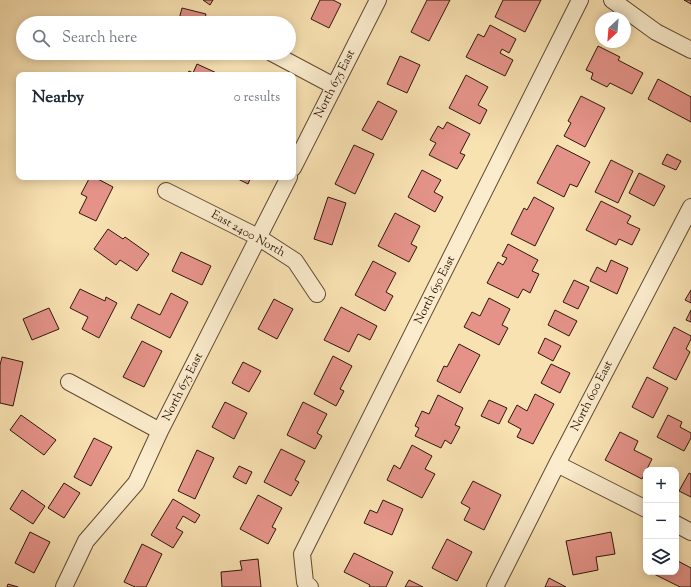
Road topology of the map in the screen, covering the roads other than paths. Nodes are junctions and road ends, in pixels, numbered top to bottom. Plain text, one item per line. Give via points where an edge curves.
1 (378, 0) edge
2 (580, 0) edge
3 (612, 0) edge
4 (691, 50) edge
5 (285, 60) edge
6 (334, 86) junction
7 (296, 162) edge
8 (287, 180) edge
9 (166, 191) dead end
10 (691, 207) edge
11 (258, 237) junction
12 (317, 294) dead end
13 (70, 382) dead end
14 (160, 431) junction
15 (557, 464) junction
16 (643, 507) edge
17 (679, 526) edge
18 (691, 532) edge
19 (308, 585) edge
20 (64, 587) edge
21 (495, 587) edge

1 - 6 street, North 675 East
2 - 19 street, North 650 East via 302,554
3 - 4 street via 656,32
5 - 6 street
6 - 7 street, North 675 East
8 - 11 street, North 675 East
9 - 11 street, East 2400 North
10 - 15 street, North 600 East
11 - 12 street, East 2400 North via 295,261
11 - 14 street, North 675 East
13 - 14 street
14 - 20 street, North 675 East via 136,483 86,541
15 - 16 street
15 - 21 street, North 600 East
17 - 18 street

